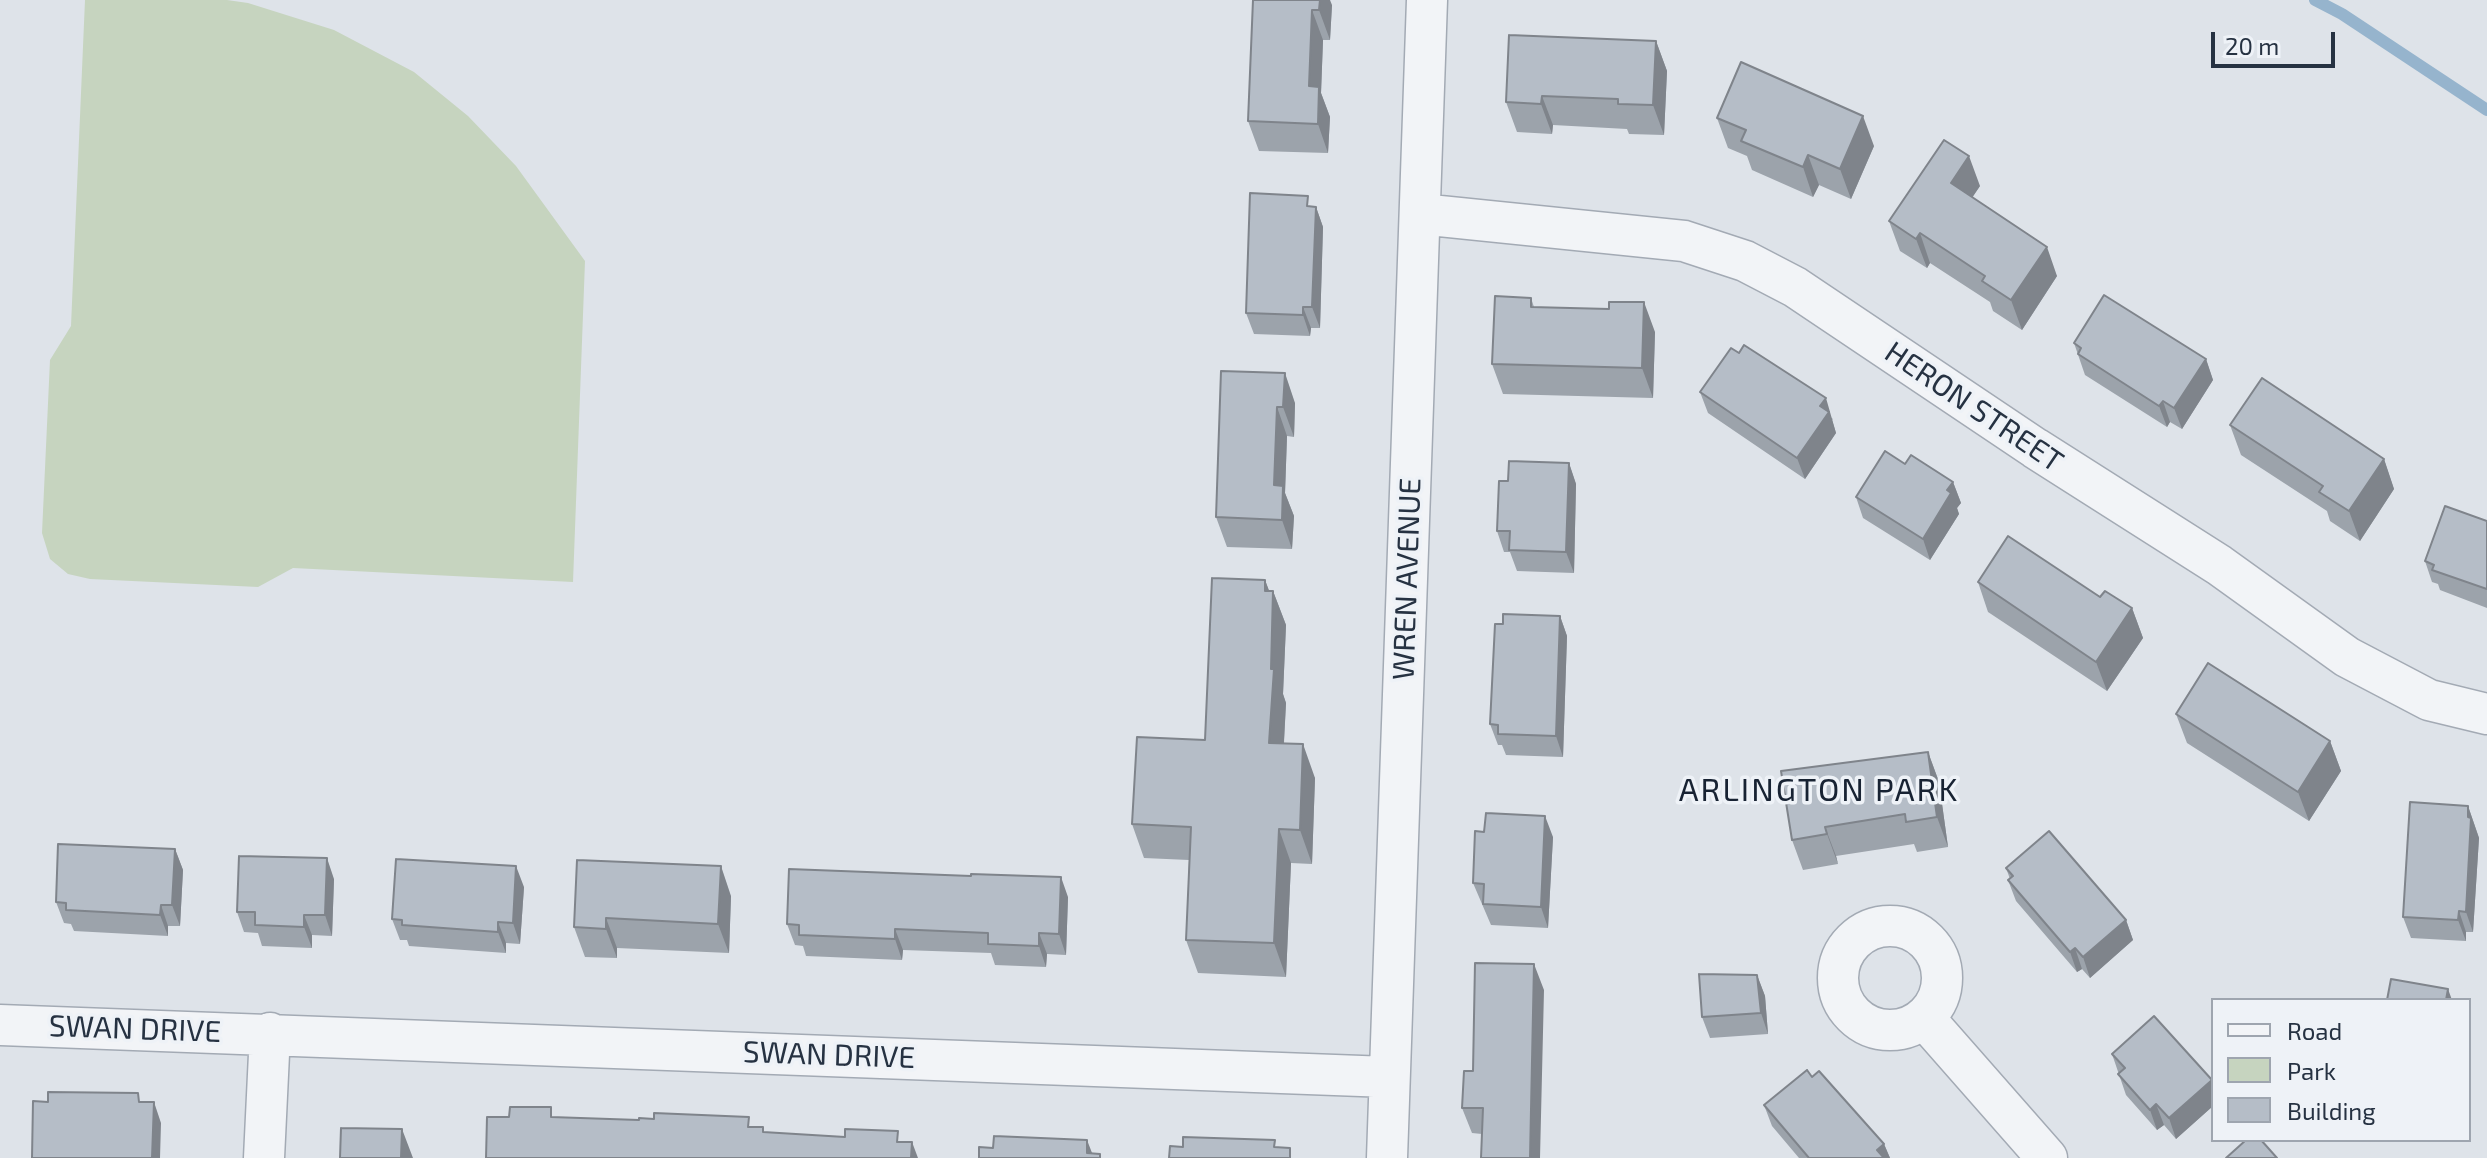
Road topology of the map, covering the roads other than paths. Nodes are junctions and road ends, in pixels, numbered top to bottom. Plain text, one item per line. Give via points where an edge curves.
1 (1427, 0) edge
2 (1420, 214) junction
3 (2487, 714) edge
4 (1924, 1018) dead end
5 (0, 1025) edge
6 (270, 1033) junction
7 (1388, 1077) junction
8 (264, 1158) edge
9 (1387, 1158) edge
10 (2047, 1158) edge

1 - 2 street, WREN AVENUE
2 - 3 street, HERON STREET via 1684,241 1745,261 1795,287 2219,565 2347,657 2429,700
2 - 7 street, WREN AVENUE
4 - 10 street
5 - 6 street, SWAN DRIVE
6 - 7 street, SWAN DRIVE
6 - 8 street
7 - 9 street, WREN AVENUE

